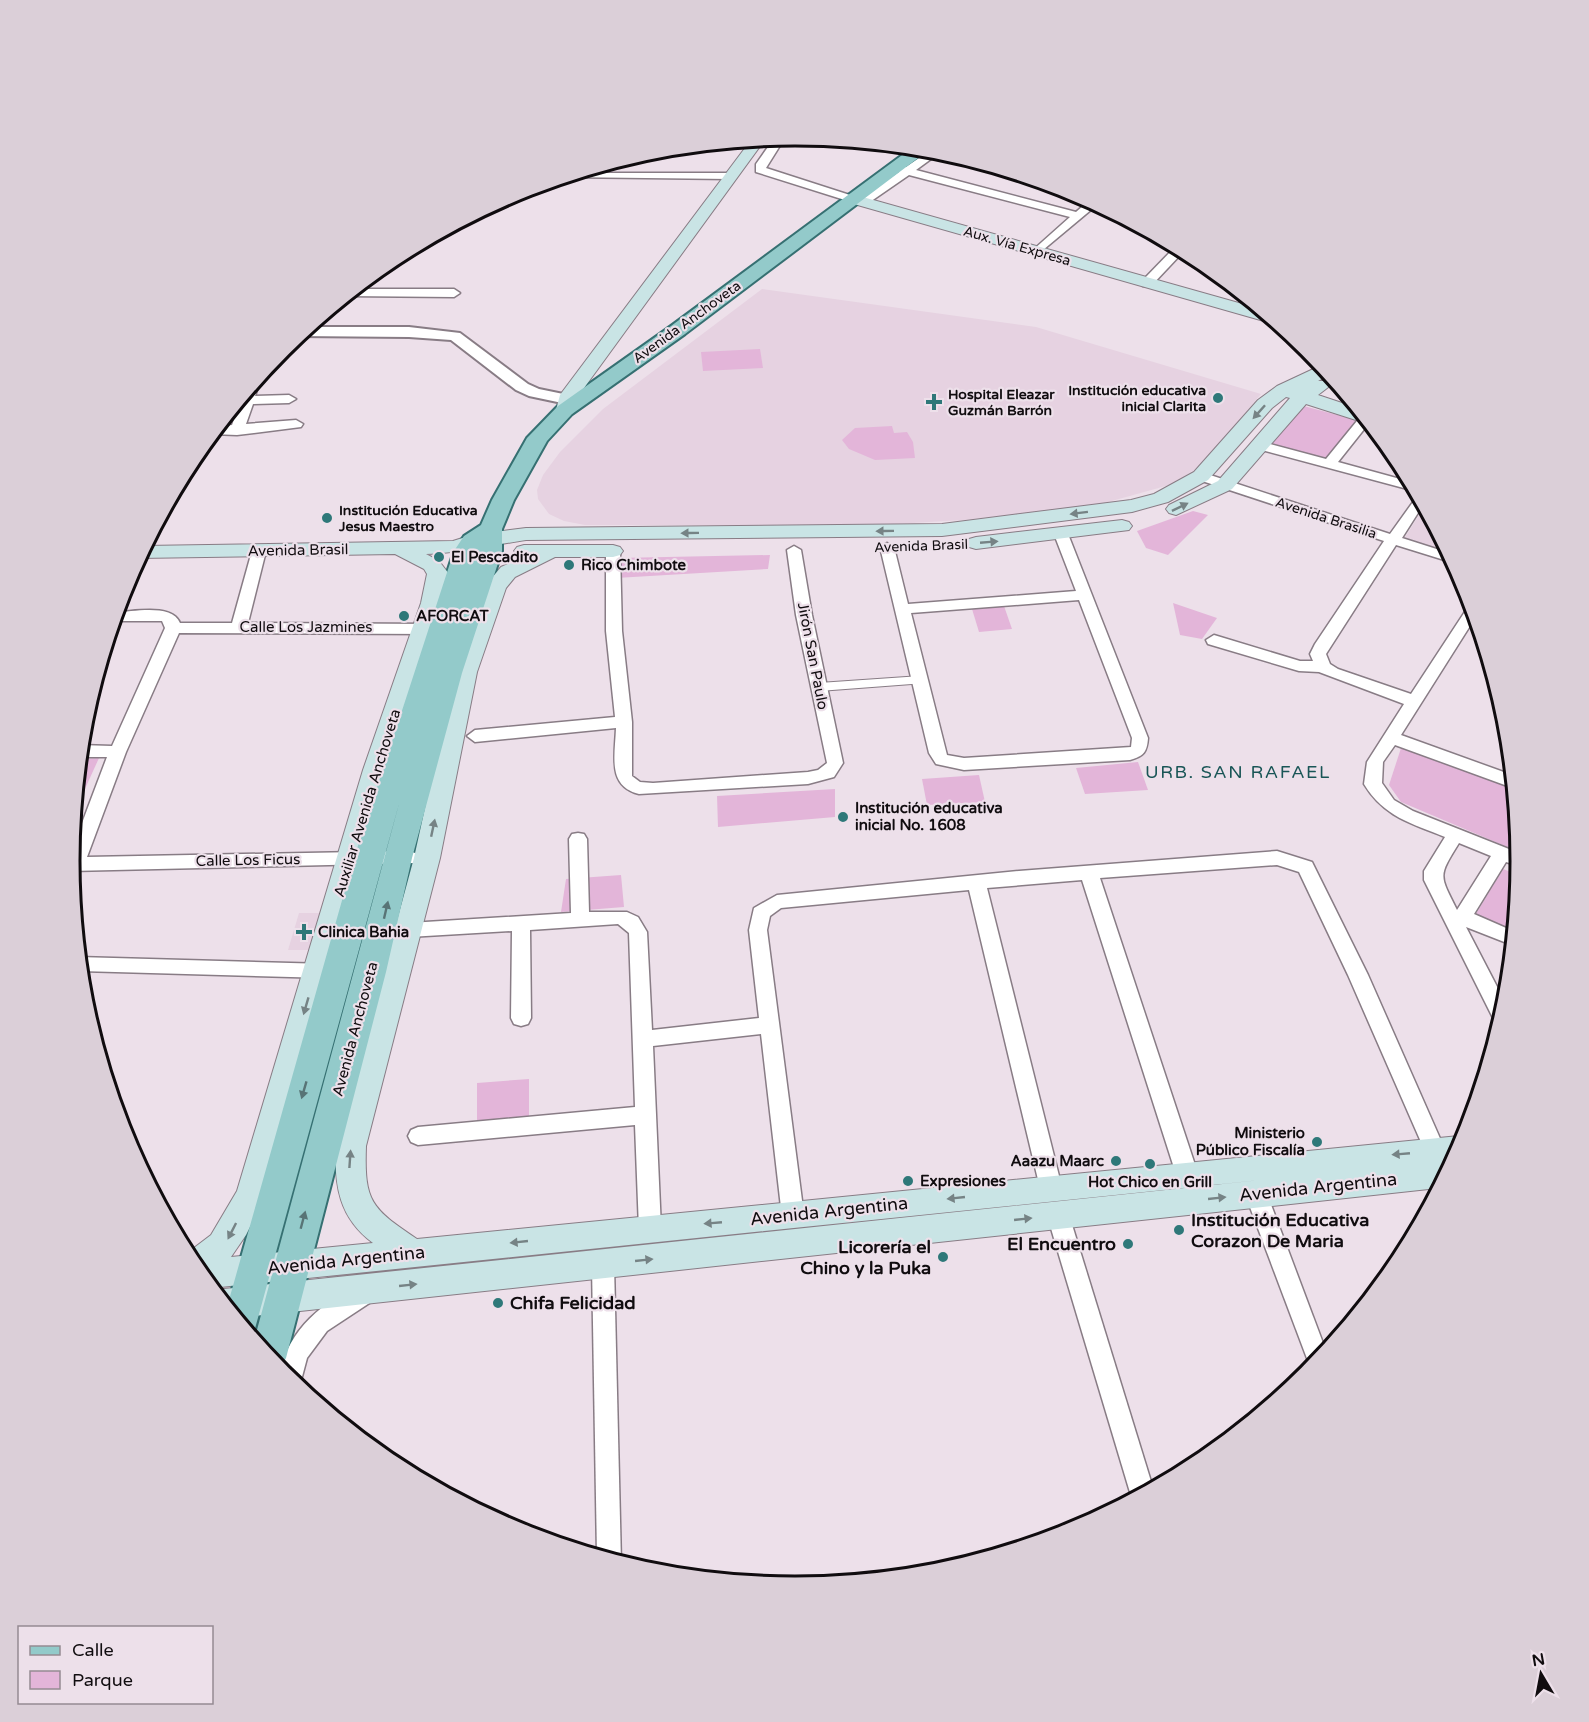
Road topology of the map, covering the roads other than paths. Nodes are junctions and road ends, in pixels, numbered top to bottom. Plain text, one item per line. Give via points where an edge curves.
1 (774, 147) edge
2 (752, 148) edge
3 (914, 157) edge
4 (923, 158) edge
5 (902, 170) junction
6 (590, 176) edge
7 (730, 176) junction
8 (858, 200) junction
9 (1087, 209) edge
10 (1079, 216) junction
11 (1037, 252) junction
12 (1173, 255) edge
13 (1147, 283) junction
14 (360, 293) edge
15 (454, 293) dead end
16 (1253, 312) edge
17 (313, 332) edge
18 (1318, 375) edge
19 (1325, 382) edge
20 (1293, 394) junction
21 (289, 399) dead end
22 (249, 400) joint
23 (566, 404) junction
24 (1351, 413) edge
25 (1360, 423) edge
26 (296, 424) dead end
27 (223, 431) edge
28 (237, 431) junction
29 (1259, 445) junction
30 (1329, 464) junction
31 (1201, 476) junction
32 (1225, 484) junction
33 (1402, 484) edge
34 (1416, 506) edge
35 (1117, 517) junction
36 (1061, 534) junction
37 (1394, 540) junction
38 (478, 543) junction
39 (887, 547) junction
40 (400, 549) junction
41 (794, 550) junction
42 (259, 551) junction
43 (553, 551) junction
44 (613, 551) junction
45 (150, 552) edge
46 (1441, 555) edge
47 (1084, 595) junction
48 (902, 609) junction
49 (123, 616) edge
50 (1467, 619) edge
51 (239, 627) junction
52 (173, 628) junction
53 (431, 628) junction
54 (1214, 640) dead end
55 (1323, 667) junction
56 (921, 680) junction
57 (819, 687) junction
58 (1414, 701) junction
59 (624, 722) junction
60 (476, 736) dead end
61 (1391, 737) junction
62 (89, 751) edge
63 (118, 752) junction
64 (1504, 779) edge
65 (1455, 835) junction
66 (578, 839) dead end
67 (80, 844) edge
68 (1502, 853) junction
69 (1510, 856) edge
70 (359, 858) junction
71 (412, 858) junction
72 (80, 864) edge
73 (1089, 873) junction
74 (977, 884) junction
75 (580, 918) junction
76 (521, 922) junction
77 (1460, 922) junction
78 (409, 930) junction
79 (1505, 936) edge
80 (88, 964) edge
81 (327, 971) junction
82 (1496, 1002) edge
83 (521, 1018) dead end
84 (770, 1024) junction
85 (641, 1040) junction
86 (647, 1115) junction
87 (418, 1136) dead end
88 (1446, 1155) edge
89 (1444, 1158) edge
90 (1354, 1171) junction
91 (1187, 1174) junction
92 (1256, 1194) junction
93 (1054, 1202) junction
94 (793, 1216) junction
95 (920, 1216) junction
96 (650, 1229) junction
97 (412, 1253) junction
98 (202, 1261) edge
99 (603, 1264) junction
100 (291, 1266) junction
101 (221, 1288) edge
102 (372, 1289) junction
103 (283, 1299) junction
104 (241, 1300) edge
105 (271, 1347) edge
106 (1314, 1351) edge
107 (292, 1370) edge
108 (1140, 1487) edge
109 (610, 1552) edge

1 - 8 street, Aux. Vía Expresa via 759,167 765,172
2 - 7 main road
3 - 5 main road, Avenida Anchoveta
4 - 5 street
5 - 8 main road, Avenida Anchoveta
5 - 10 street
6 - 7 street
7 - 23 main road
8 - 11 main road, Aux. Vía Expresa
8 - 23 main road, Avenida Anchoveta via 678,330
9 - 10 street
10 - 11 street
11 - 13 main road, Aux. Vía Expresa
12 - 13 street
13 - 16 main road, Aux. Vía Expresa
14 - 15 street
17 - 23 street via 455,336 522,387
18 - 20 main road, Avenida Brasil
19 - 20 main road, Avenida Brasil
20 - 24 main road
20 - 29 main road, Avenida Brasil
20 -> 31 main road, Avenida Brasil via 1265,404
21 - 22 street
22 - 28 street
23 - 38 main road, Avenida Anchoveta via 538,438
25 - 30 street
26 - 28 street
27 - 28 street
29 - 30 street
29 - 32 main road, Avenida Brasil
30 - 33 street
31 - 32 street, Avenida Brasilia
31 - 35 main road, Avenida Brasil
35 -> 32 main road, Avenida Brasil via 1165,514
32 - 37 street, Avenida Brasilia
34 - 37 street
35 - 36 main road, Avenida Brasil
35 -> 38 main road, Avenida Brasil via 942,530 564,533
39 -> 36 main road, Avenida Brasil via 960,545
36 - 47 street
37 - 46 street, Avenida Brasilia
37 - 55 street via 1323,644 1318,654
38 - 40 main road, Avenida Brasil
38 - 43 main road, Avenida Brasil
38 - 53 main road, Avenida Anchoveta
38 - 71 main road, Avenida Anchoveta
39 - 41 main road, Avenida Brasil
39 - 48 street
40 - 42 main road, Avenida Brasil
40 - 53 main road via 432,564 438,573
41 - 44 main road, Avenida Brasil
41 - 57 street, Jirón San Paulo
42 - 45 main road, Avenida Brasil
42 - 51 street
43 - 44 main road, Avenida Brasil
71 -> 43 main road via 466,672 496,586 508,572
44 - 59 street via 614,631
47 - 48 street
47 - 56 street via 1140,738 1139,750 1120,755 951,764 937,753
48 - 56 street
49 - 52 street via 165,616
50 - 58 street
51 - 52 street, Calle Los Jazmines
51 - 53 street, Calle Los Jazmines
52 - 63 street
53 - 70 main road, Avenida Anchoveta
54 - 55 street via 1282,662
55 - 58 street via 1348,681
56 - 57 street
57 - 59 street, Jirón San Paulo via 835,763 823,776 637,789 627,784 623,776
58 - 61 street
59 - 60 street
61 - 64 street
61 - 65 street via 1375,762 1373,784 1388,804
62 - 63 street
63 - 67 street
65 - 68 street
65 - 77 street via 1433,871 1433,880
66 - 75 street
68 - 69 street
68 - 77 street
70 - 71 street, Calle Los Ficus
70 - 72 street, Calle Los Ficus
70 - 81 main road, Avenida Anchoveta
71 - 78 main road
100 -> 71 main road, Avenida Anchoveta via 371,972
73 - 74 street
73 - 88 street via 1277,858 1306,867
73 - 91 street
74 - 84 street via 777,902 761,913 758,930
74 - 93 street
75 - 76 street
75 - 85 street via 620,917 631,922 638,932
76 - 78 street
76 - 83 street
77 - 79 street
77 - 82 street
97 -> 78 main road via 366,1219 353,1200 348,1179 351,1146
80 - 81 street
81 -> 98 main road via 252,1193 226,1242
81 -> 104 main road, Avenida Anchoveta
84 - 85 street
84 - 94 street
85 - 86 street
86 - 87 street
86 - 96 street
89 - 90 main road, Avenida Argentina
90 - 91 main road, Avenida Argentina
90 - 92 main road, Avenida Argentina
91 - 93 main road, Avenida Argentina
93 -> 92 main road, Avenida Argentina
92 - 106 street
93 - 95 main road, Avenida Argentina
93 - 108 street
94 - 95 main road, Avenida Argentina
94 -> 96 main road, Avenida Argentina
99 -> 95 main road, Avenida Argentina
96 -> 97 main road, Avenida Argentina
97 - 100 main road, Avenida Argentina
102 -> 99 main road, Avenida Argentina
99 - 109 street
100 - 103 main road, Avenida Anchoveta
100 - 104 main road, Avenida Argentina
101 - 104 main road, Avenida Argentina
102 - 103 main road, Avenida Argentina
102 - 107 street via 319,1323 296,1353
103 - 104 main road, Avenida Argentina
103 - 105 main road, Avenida Anchoveta

